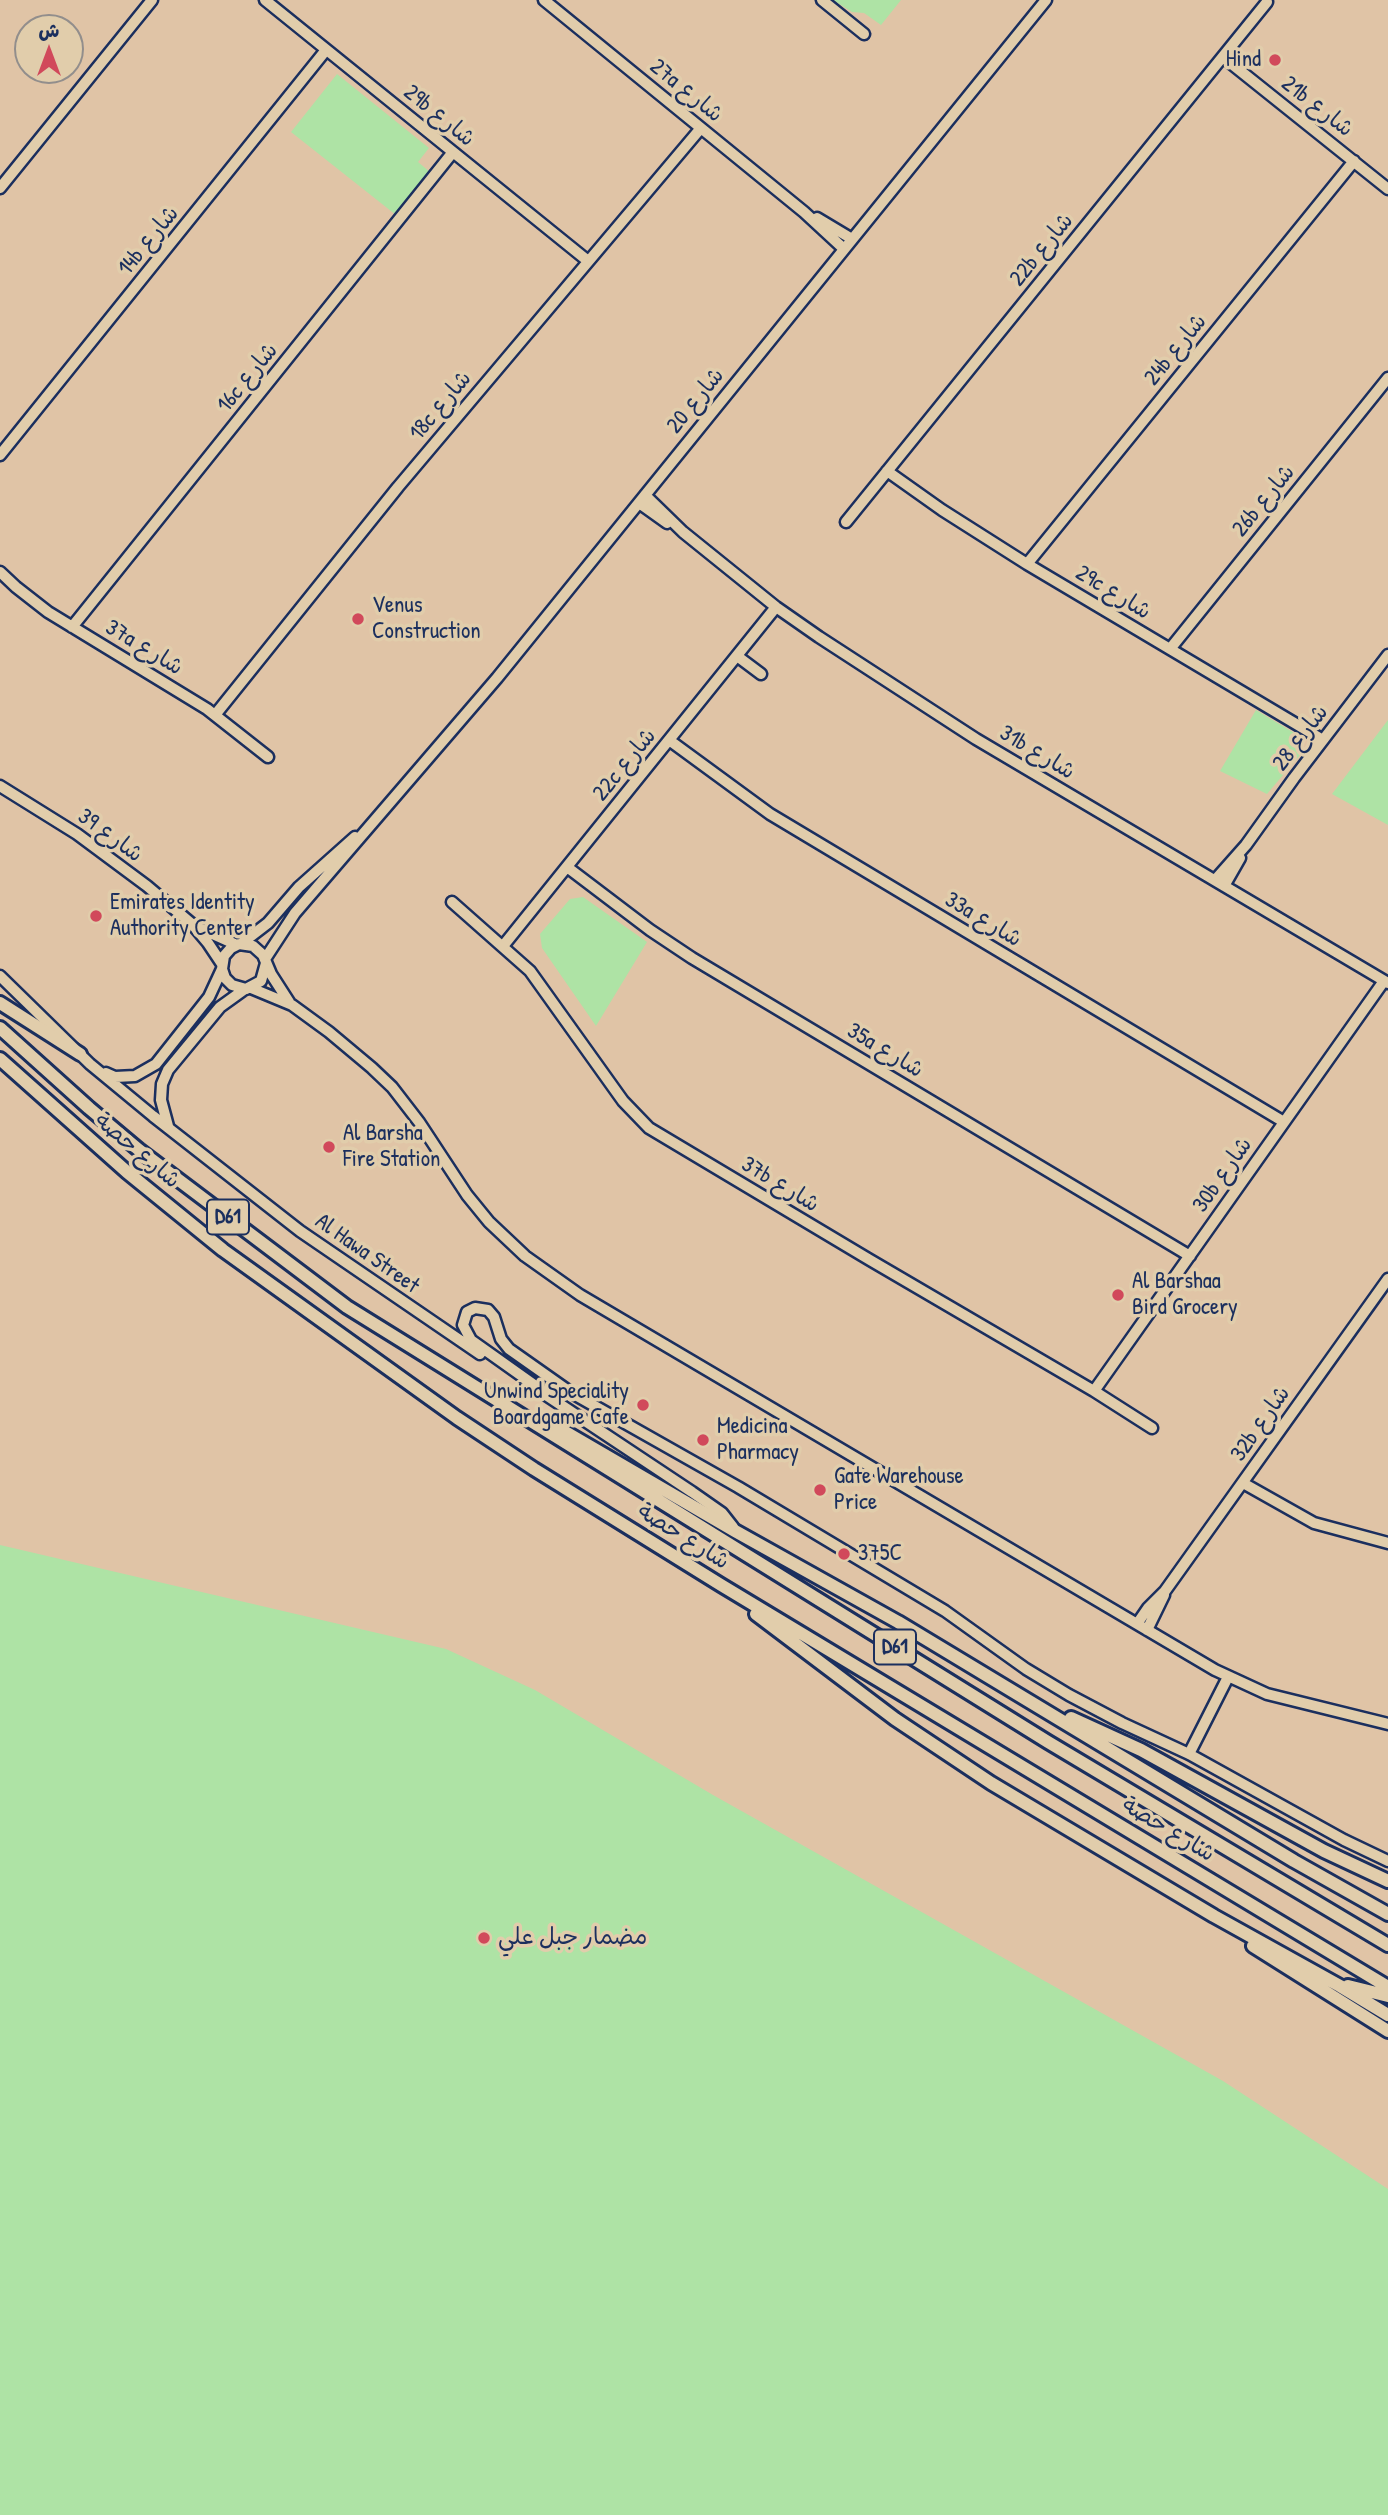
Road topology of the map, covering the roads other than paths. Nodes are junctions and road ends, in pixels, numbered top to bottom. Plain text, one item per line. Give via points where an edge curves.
1 (152, 0) edge
2 (265, 0) edge
3 (544, 0) edge
4 (822, 0) edge
5 (1046, 0) edge
6 (1267, 2) dead end
7 (864, 34) dead end
8 (326, 50) junction
9 (1223, 57) junction
10 (701, 128) junction
11 (453, 152) junction
12 (1354, 161) junction
13 (0, 188) edge
14 (1388, 189) edge
15 (804, 212) junction
16 (852, 239) junction
17 (844, 249) junction
18 (588, 261) junction
19 (1388, 378) edge
20 (0, 455) edge
21 (887, 471) junction
22 (642, 499) junction
23 (846, 522) dead end
24 (1027, 564) junction
25 (0, 572) edge
26 (776, 607) junction
27 (72, 627) junction
28 (1170, 649) junction
29 (1388, 655) edge
30 (737, 656) junction
31 (761, 674) dead end
32 (215, 715) junction
33 (670, 740) junction
34 (1323, 740) junction
35 (268, 757) dead end
36 (0, 786) edge
37 (371, 822) junction
38 (567, 867) junction
39 (1220, 883) junction
40 (452, 902) dead end
41 (192, 924) junction
42 (238, 945) junction
43 (503, 946) junction
44 (266, 961) junction
45 (222, 967) junction
46 (0, 976) edge
47 (1386, 982) edge
48 (248, 988) junction
49 (0, 1003) edge
50 (292, 1005) junction
51 (0, 1028) edge
52 (79, 1054) junction
53 (0, 1059) edge
54 (90, 1064) junction
55 (1284, 1122) junction
56 (169, 1126) junction
57 (1191, 1256) junction
58 (1388, 1279) edge
59 (473, 1384) junction
60 (1094, 1391) junction
61 (547, 1394) junction
62 (1152, 1427) dead end
63 (1243, 1483) junction
64 (736, 1531) junction
65 (1388, 1543) edge
66 (721, 1585) junction
67 (1165, 1591) junction
68 (1137, 1624) junction
69 (1147, 1630) junction
70 (1228, 1677) junction
71 (1035, 1704) junction
72 (1388, 1724) edge
73 (1189, 1754) junction
74 (1388, 1861) edge
75 (1388, 1881) edge
76 (1388, 1914) edge
77 (1213, 1916) junction
78 (1388, 1945) edge
79 (1340, 1986) junction
80 (1388, 1987) edge
81 (1388, 1996) edge
82 (1388, 2015) edge
83 (1388, 2031) edge

1 - 13 street
2 - 8 street, 29b شارع
3 - 10 street, 27a شارع
4 - 7 street
5 - 16 street, شارع 20
6 - 9 street, 22b شارع
8 - 11 street, 29b شارع
8 - 20 street, 14b شارع
9 - 12 street, 21b شارع
9 - 21 street, 22b شارع
10 - 15 street, 27a شارع
10 - 18 street, 18c شارع
11 - 18 street, 29b شارع
11 - 27 street, 16c شارع
12 - 14 street, 21b شارع
12 - 24 street, 24b شارع
15 - 16 street, 27a شارع
15 - 17 street, 27a شارع
16 - 17 street, شارع 20
17 - 22 street, شارع 20
18 - 32 street, 18c شارع
19 - 28 street, 26b شارع
21 - 23 street, 22b شارع
21 - 24 street, 29c شارع
22 - 26 street, 31b شارع
22 - 37 street, شارع 20
24 - 28 street, 29c شارع
25 - 27 street, 37a شارع
26 - 30 street, 22c شارع
26 - 39 street, 31b شارع via 976,739
27 - 32 street, 37a شارع
28 - 34 street, 29c شارع
29 - 34 street, شارع 28
30 - 31 street
30 - 33 street, 22c شارع
32 - 35 street, 37a شارع
33 - 38 street, 22c شارع
33 - 55 street, 33a شارع via 770,814
34 - 39 street, شارع 28
36 - 41 street, شارع 39 via 97,848
37 - 42 street, شارع 20 via 299,887 268,923
37 - 44 street, شارع 20 via 286,925
38 - 43 street, 22c شارع
38 - 57 street, 35a شارع via 681,951
39 - 47 street, 31b شارع
40 - 43 street, 37b شارع
41 - 42 street, شارع 39
41 - 45 street, شارع 39
42 - 44 street via 253,946
42 - 45 street via 227,952
43 - 60 street, 37b شارع via 542,986 623,1101 649,1128
44 - 48 street via 261,981
44 - 50 street
45 - 48 street via 232,985
45 - 54 street via 209,997 156,1064 126,1077 115,1077
46 - 52 street, Al Hawa Street
47 - 55 street, 30b شارع
48 - 50 street
48 - 56 street via 220,1007 168,1070 161,1100
49 - 52 main road
50 - 68 street via 392,1087 478,1209 538,1266
51 - 59 main road, شارع حصة / D61 via 139,1150 296,1269 348,1307
52 - 54 street, Al Hawa Street
53 - 66 main road, شارع حصة / D61 via 127,1172 270,1284 457,1419
54 - 56 street, Al Hawa Street
55 - 57 street, 30b شارع
56 - 61 street, Al Hawa Street via 300,1231 523,1383
57 - 60 street, 30b شارع
58 - 63 street, 32b شارع
59 - 64 main road, شارع حصة / D61 via 526,1409
59 - 78 main road, شارع حصة / D61 via 1028,1730
60 - 62 street, 37b شارع
61 - 64 street, Al Hawa Street via 722,1513
61 - 73 street via 471,1340 463,1325 467,1312 480,1307 488,1310 509,1349 592,1405 945,1611 1051,1684
63 - 65 street via 1314,1523
63 - 67 street, 32b شارع
64 - 71 main road, شارع حصة / D61
66 - 77 main road via 906,1726
66 - 80 main road, شارع حصة / D61
67 - 68 street, 32b شارع
67 - 69 street, 32b شارع
68 - 69 street
69 - 70 street
70 - 72 street via 1280,1698
70 - 73 street
71 - 75 main road via 1141,1750
71 - 76 main road, D61
73 - 74 street
77 - 79 main road
77 - 83 main road
79 - 81 main road
79 - 82 main road

